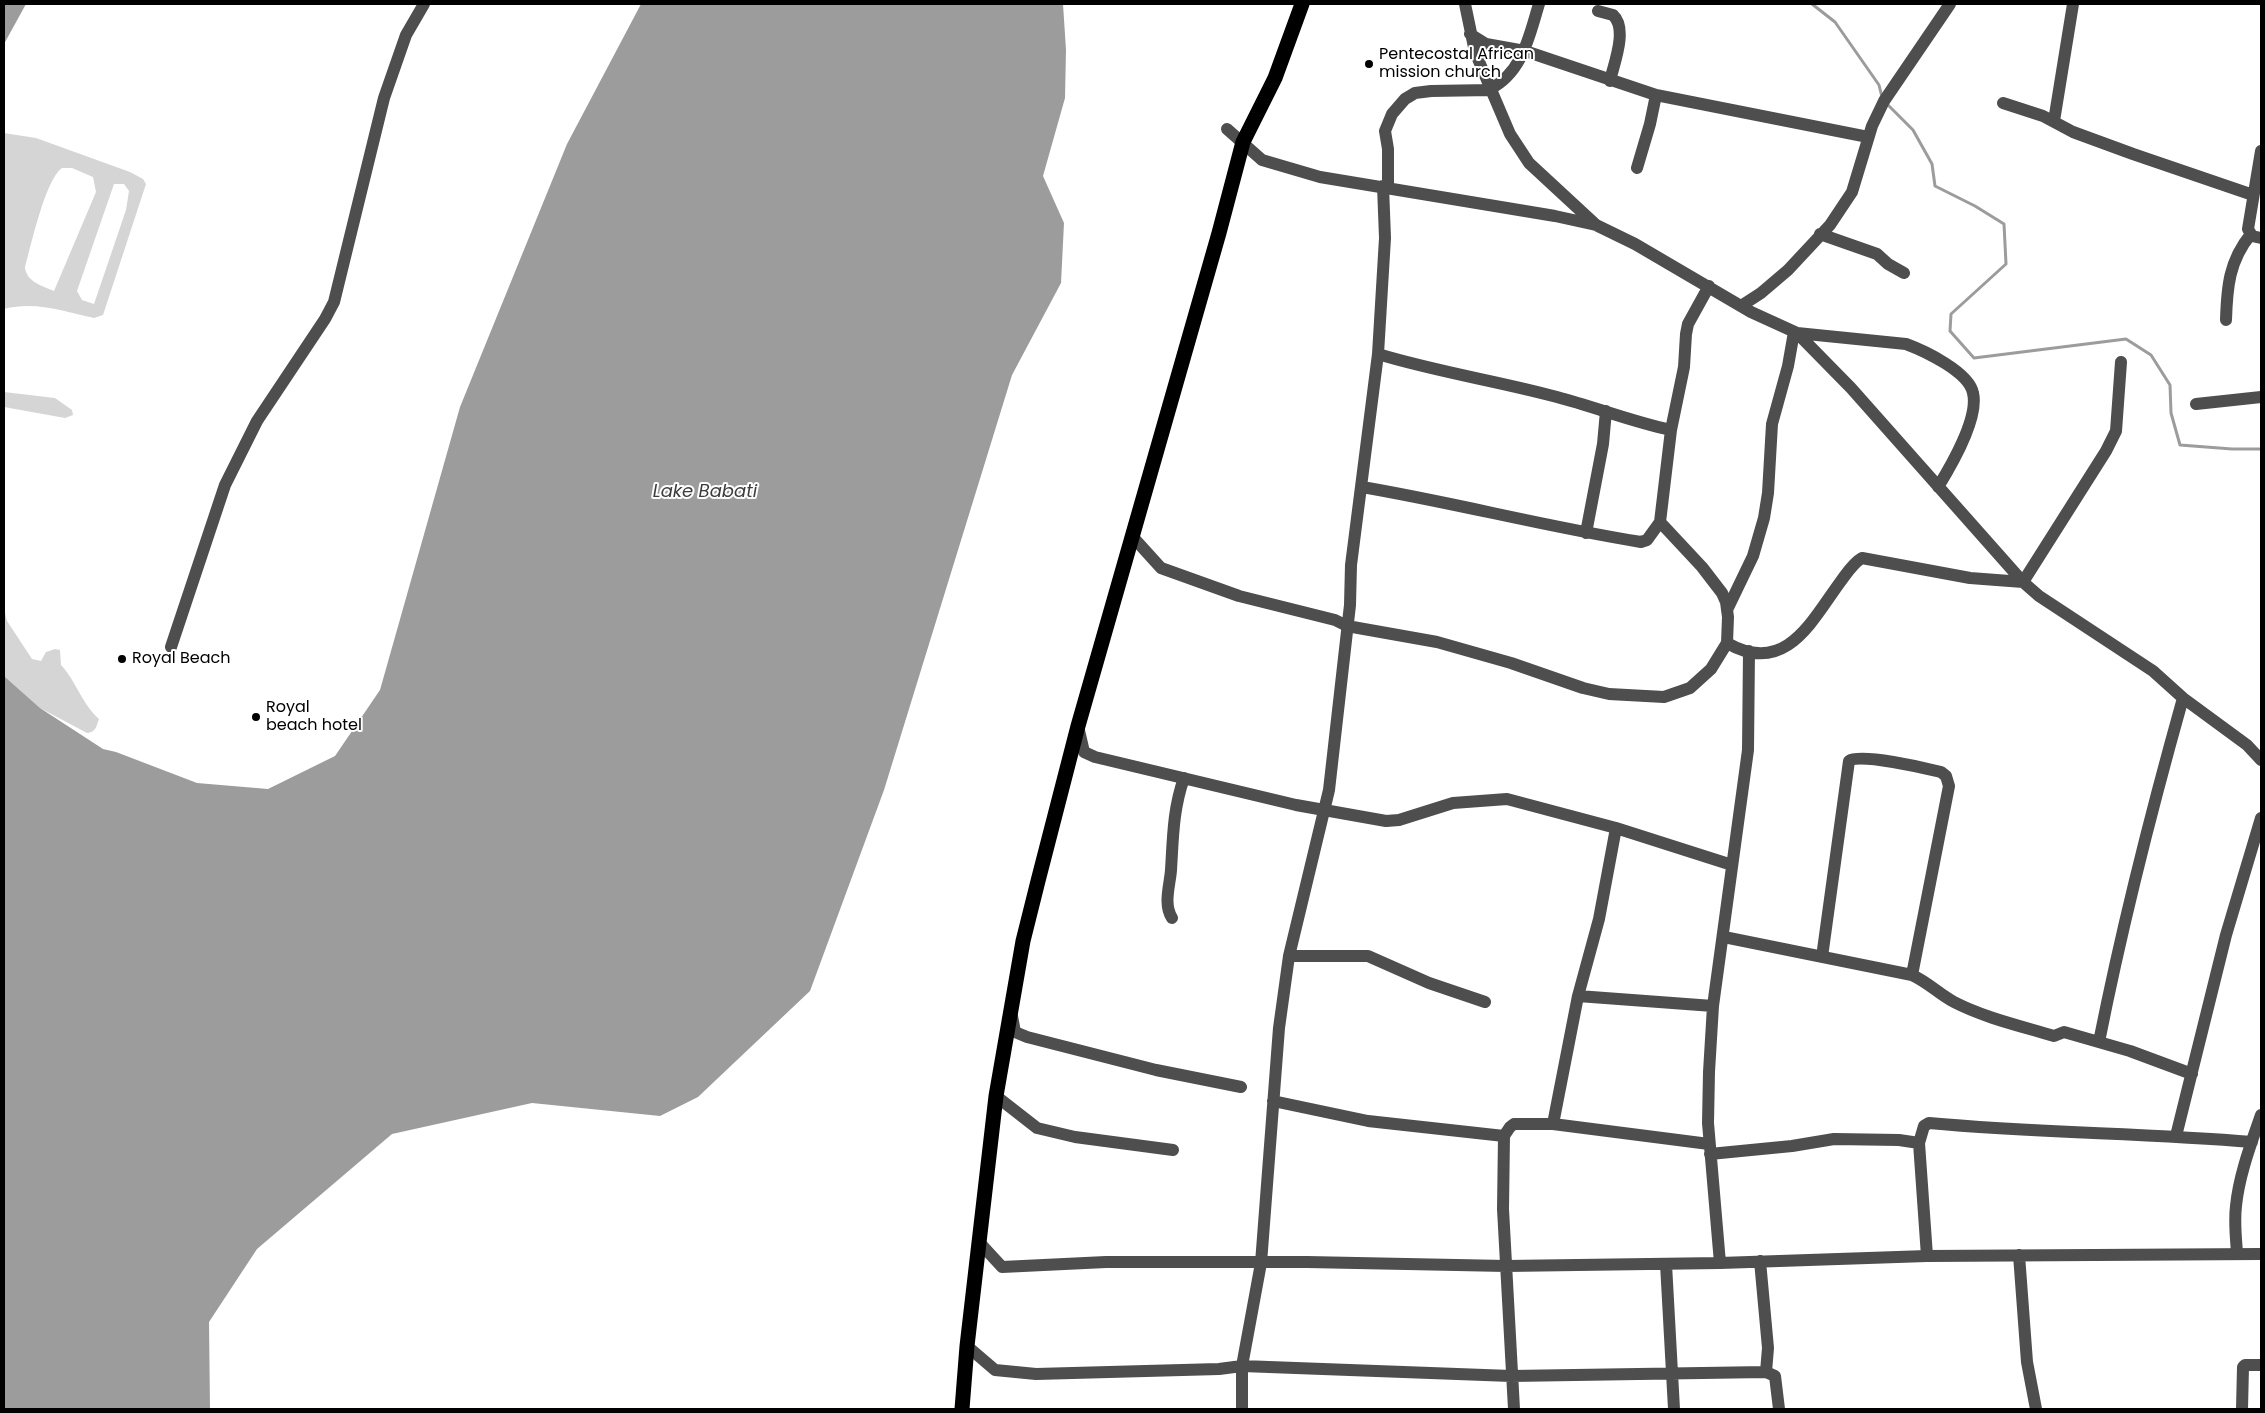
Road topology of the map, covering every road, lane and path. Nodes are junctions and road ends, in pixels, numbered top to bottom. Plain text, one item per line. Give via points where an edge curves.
1 (424, 4) edge
2 (1302, 4) edge
3 (1465, 4) edge
4 (1539, 4) edge
5 (1950, 4) edge
6 (2073, 4) edge
7 (1598, 11) dead end
8 (1470, 34) junction
9 (1525, 51) junction
10 (1610, 80) junction
11 (1491, 89) junction
12 (1656, 95) junction
13 (2002, 103) dead end
14 (2054, 121) junction
15 (1227, 129) dead end
16 (1868, 137) junction
17 (1243, 142) junction
18 (2261, 151) edge
19 (1637, 168) dead end
20 (1386, 187) junction
21 (2253, 195) junction
22 (1596, 225) junction
23 (1820, 234) junction
24 (2256, 236) edge
25 (1904, 272) dead end
26 (1709, 286) junction
27 (1741, 306) junction
28 (2226, 320) dead end
29 (1795, 332) junction
30 (1378, 354) junction
31 (2121, 362) dead end
32 (2261, 397) edge
33 (2196, 404) dead end
34 (1606, 411) junction
35 (1671, 430) junction
36 (1938, 486) junction
37 (1362, 487) junction
38 (1660, 522) junction
39 (1586, 533) junction
40 (1132, 536) junction
41 (2023, 582) junction
42 (1727, 610) junction
43 (1347, 626) junction
44 (1727, 642) junction
45 (171, 647) dead end
46 (1748, 651) junction
47 (2183, 698) junction
48 (1078, 726) junction
49 (2261, 760) edge
50 (1184, 778) junction
51 (1325, 811) junction
52 (2261, 818) edge
53 (1616, 828) junction
54 (1732, 865) junction
55 (1172, 918) dead end
56 (1724, 936) junction
57 (1289, 956) junction
58 (1822, 957) junction
59 (1912, 975) junction
60 (1578, 996) junction
61 (1485, 1002) dead end
62 (1011, 1006) junction
63 (1713, 1006) junction
64 (2099, 1042) junction
65 (2192, 1074) junction
66 (1241, 1087) dead end
67 (996, 1096) junction
68 (1273, 1101) junction
69 (2261, 1115) edge
70 (1553, 1124) junction
71 (1504, 1136) junction
72 (2176, 1136) junction
73 (2252, 1142) junction
74 (1919, 1143) junction
75 (1710, 1149) junction
76 (1173, 1150) dead end
77 (979, 1242) junction
78 (2237, 1253) junction
79 (2261, 1254) edge
80 (2019, 1255) junction
81 (1926, 1256) junction
82 (1760, 1261) junction
83 (1261, 1263) junction
84 (1720, 1263) junction
85 (1666, 1264) junction
86 (1506, 1266) junction
87 (967, 1346) junction
88 (2261, 1365) edge
89 (1242, 1366) junction
90 (1766, 1372) junction
91 (1673, 1374) junction
92 (1512, 1376) junction
93 (962, 1409) edge
94 (1242, 1409) edge
95 (1514, 1409) edge
96 (1674, 1409) edge
97 (1779, 1409) edge
98 (2036, 1409) edge
99 (2242, 1409) edge

1 - 45 street via 406,35 384,98 334,302 257,421 225,485
2 - 17 highway via 1275,78
3 - 8 street
4 - 9 street
5 - 16 street via 1884,102
6 - 14 street
7 - 10 street via 1613,15 1619,24 1618,46
8 - 9 street via 1486,44
8 - 11 street
9 - 10 street
9 - 11 street via 1504,80
10 - 12 street
11 - 20 street via 1431,90 1405,99 1392,114 1385,131 1388,148
11 - 22 street via 1510,134 1529,163
12 - 16 street
12 - 19 street
13 - 14 street
14 - 21 street via 2073,132 2124,151
15 - 17 street
16 - 23 street via 1852,192
17 - 20 street via 1262,160 1270,163 1320,177
17 - 40 highway
18 - 21 street
20 - 22 street
20 - 30 street
21 - 24 street via 2248,229
22 - 26 street
23 - 25 street via 1877,254
23 - 27 street via 1788,270
24 - 28 street via 2239,249 2233,264
26 - 27 street
26 - 35 street via 1688,324 1681,384
27 - 29 street
29 - 36 street via 1851,388
29 - 36 street via 1906,344 1948,365 1960,376 1973,393 1973,403 1961,447
29 - 42 street via 1772,424 1764,518 1752,556
30 - 34 street
30 - 37 street
31 - 41 street via 2116,431
32 - 33 street
34 - 35 street
34 - 39 street
35 - 38 street
36 - 41 street
37 - 39 street
37 - 43 street via 1351,565
38 - 39 street via 1647,540 1641,542
38 - 42 street via 1722,592
40 - 43 street via 1161,568 1239,596 1335,620
40 - 48 highway
41 - 46 street via 1970,578 1862,558 1850,569 1798,639 1780,650
41 - 47 street via 2039,596 2153,671
42 - 44 street
43 - 44 street via 1437,642 1583,688 1638,697 1664,697 1690,688 1711,669
43 - 51 street
44 - 46 street
46 - 54 street via 1748,750
47 - 49 street via 2247,745
47 - 64 street via 2123,925
48 - 50 street via 1084,752
48 - 62 highway via 1036,890
50 - 51 street
50 - 55 street via 1176,802 1171,838 1167,896
51 - 53 street via 1386,821 1452,803 1507,799
51 - 57 street
52 - 65 street via 2226,935
53 - 54 street
53 - 60 street via 1598,919
54 - 56 street
56 - 58 street
56 - 63 street
57 - 61 street via 1368,956 1428,983
57 - 68 street
58 - 59 street
58 - 59 street via 1848,761 1857,758 1899,763 1941,772 1949,786
59 - 64 street via 1928,982 1955,1002 1983,1013 2054,1036 2064,1032
60 - 63 street
60 - 70 street
62 - 66 street via 1015,1032 1027,1038
62 - 67 highway
63 - 75 street via 1707,1111
64 - 65 street
65 - 72 street
67 - 76 street via 1036,1128 1075,1137
67 - 77 highway
68 - 71 street via 1368,1121
68 - 83 street
69 - 73 street
70 - 71 street via 1514,1124
70 - 75 street
71 - 86 street
72 - 73 street
72 - 74 street via 1929,1123 1924,1126
73 - 78 street via 2237,1194
74 - 75 street via 1834,1139 1792,1146
74 - 81 street
75 - 84 street
77 - 83 street via 1002,1267 1106,1262
77 - 87 highway
78 - 79 street
78 - 80 street
80 - 81 street
80 - 98 street via 2026,1362
81 - 82 street
82 - 84 street
82 - 90 street via 1768,1348
83 - 86 street
83 - 89 street
84 - 85 street
85 - 86 street
85 - 91 street
86 - 92 street
87 - 89 street via 995,1370 1036,1374
87 - 93 highway
88 - 99 street via 2243,1367
89 - 92 street
89 - 94 street
90 - 91 street
90 - 97 street via 1775,1376
91 - 92 street
91 - 96 street
92 - 95 street

